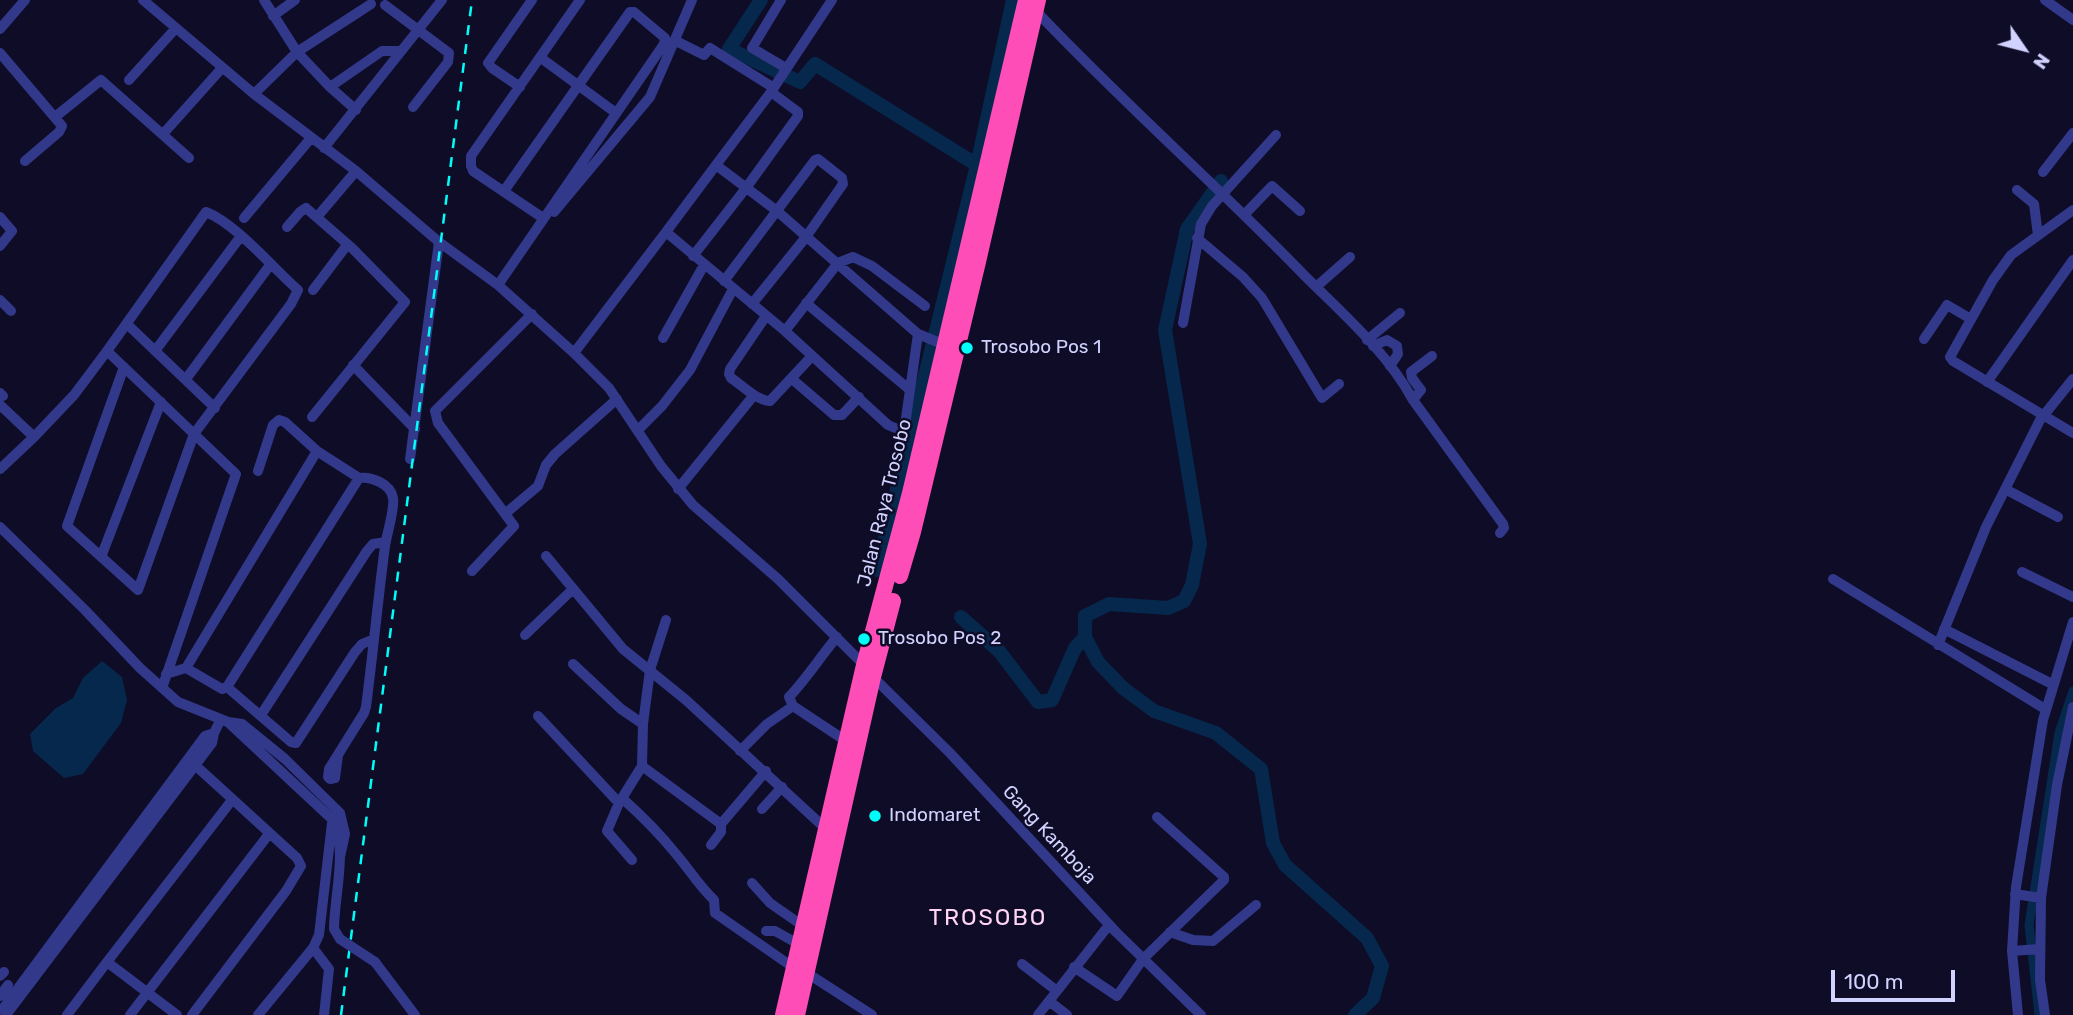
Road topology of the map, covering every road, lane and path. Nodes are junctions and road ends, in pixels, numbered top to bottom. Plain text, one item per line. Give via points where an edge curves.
1 (25, 0) edge
2 (143, 0) edge
3 (264, 0) edge
4 (275, 0) edge
5 (295, 0) edge
6 (442, 0) edge
7 (532, 0) edge
8 (580, 0) edge
9 (692, 0) edge
10 (832, 0) edge
11 (2045, 0) edge
12 (778, 1) edge
13 (370, 2) edge
14 (385, 2) edge
15 (1033, 4) edge
16 (277, 13) junction
17 (2073, 20) edge
18 (176, 28) junction
19 (0, 29) edge
20 (418, 29) junction
21 (676, 41) junction
22 (401, 51) junction
23 (297, 52) junction
24 (0, 53) edge
25 (541, 58) junction
26 (222, 68) junction
27 (784, 72) junction
28 (129, 80) dead end
29 (578, 85) junction
30 (330, 87) junction
31 (520, 87) junction
32 (773, 90) junction
33 (254, 94) junction
34 (413, 107) dead end
35 (356, 110) junction
36 (616, 113) junction
37 (55, 117) junction
38 (2073, 133) edge
39 (163, 134) junction
40 (1276, 135) dead end
41 (311, 138) junction
42 (324, 148) junction
43 (189, 158) dead end
44 (25, 161) dead end
45 (716, 164) junction
46 (356, 171) junction
47 (2043, 172) dead end
48 (746, 188) junction
49 (2017, 190) dead end
50 (504, 191) junction
51 (1221, 192) junction
52 (1300, 211) dead end
53 (777, 212) junction
54 (2072, 212) edge
55 (1245, 214) junction
56 (0, 217) edge
57 (317, 217) junction
58 (244, 218) dead end
59 (543, 218) junction
60 (287, 226) dead end
61 (666, 232) junction
62 (2038, 235) junction
63 (241, 236) junction
64 (806, 237) junction
65 (1198, 238) junction
66 (439, 242) junction
67 (347, 245) junction
68 (0, 246) edge
69 (693, 256) junction
70 (1350, 257) dead end
71 (2073, 260) edge
72 (838, 263) junction
73 (270, 265) junction
74 (704, 265) junction
75 (724, 281) junction
76 (498, 285) junction
77 (1316, 287) junction
78 (733, 289) junction
79 (313, 290) dead end
80 (0, 300) edge
81 (806, 303) junction
82 (752, 304) junction
83 (925, 306) dead end
84 (11, 311) dead end
85 (1400, 313) dead end
86 (532, 314) junction
87 (766, 316) junction
88 (1971, 319) junction
89 (1183, 323) dead end
90 (128, 325) junction
91 (785, 331) junction
92 (923, 337) junction
93 (663, 338) dead end
94 (1924, 340) dead end
95 (1370, 343) junction
96 (944, 345) junction
97 (107, 351) junction
98 (155, 351) junction
99 (574, 353) junction
100 (812, 356) junction
101 (1432, 356) dead end
102 (353, 365) junction
103 (1390, 366) junction
104 (124, 367) junction
105 (186, 379) junction
106 (792, 379) junction
107 (2073, 379) edge
108 (1987, 382) junction
109 (1339, 384) dead end
110 (910, 390) junction
111 (754, 395) junction
112 (859, 397) junction
113 (1, 398) edge
114 (617, 399) junction
115 (1413, 400) junction
116 (161, 402) junction
117 (215, 408) junction
118 (2043, 415) junction
119 (312, 417) dead end
120 (415, 429) junction
121 (638, 430) junction
122 (2073, 433) edge
123 (194, 434) junction
124 (34, 437) junction
125 (317, 451) junction
126 (410, 459) dead end
127 (0, 469) edge
128 (258, 471) dead end
129 (359, 478) junction
130 (678, 489) junction
131 (2005, 489) junction
132 (506, 513) junction
133 (2058, 517) dead end
134 (0, 527) edge
135 (1500, 533) dead end
136 (386, 542) junction
137 (546, 556) dead end
138 (101, 557) junction
139 (472, 571) dead end
140 (2022, 572) dead end
141 (894, 578) junction
142 (1833, 579) dead end
143 (573, 589) junction
144 (2073, 597) edge
145 (666, 620) dead end
146 (2073, 622) edge
147 (1944, 629) junction
148 (525, 635) dead end
149 (837, 637) junction
150 (374, 639) junction
151 (2071, 639) edge
152 (1938, 645) junction
153 (573, 664) dead end
154 (186, 668) junction
155 (650, 670) junction
156 (869, 671) junction
157 (166, 674) junction
158 (2052, 684) junction
159 (227, 687) junction
160 (162, 688) junction
161 (793, 706) junction
162 (2073, 707) edge
163 (2045, 709) junction
164 (261, 715) junction
165 (538, 716) dead end
166 (225, 721) junction
167 (643, 724) junction
168 (214, 733) junction
169 (846, 741) junction
170 (740, 751) junction
171 (338, 755) dead end
172 (285, 759) junction
173 (195, 765) junction
174 (642, 766) junction
175 (278, 769) junction
176 (766, 771) junction
177 (782, 787) junction
178 (164, 800) junction
179 (232, 800) junction
180 (621, 801) junction
181 (762, 809) dead end
182 (337, 816) junction
183 (1157, 817) dead end
184 (721, 824) junction
185 (826, 829) junction
186 (269, 834) junction
187 (712, 845) dead end
188 (632, 860) dead end
189 (752, 883) dead end
190 (2018, 895) junction
191 (2038, 897) junction
192 (1256, 905) dead end
193 (1109, 925) junction
194 (803, 926) junction
195 (766, 931) dead end
196 (1170, 932) junction
197 (800, 945) junction
198 (313, 948) junction
199 (2036, 950) junction
200 (2014, 951) junction
201 (1143, 959) junction
202 (107, 962) junction
203 (1022, 964) dead end
204 (1074, 967) junction
205 (801, 971) junction
206 (4, 978) edge
207 (1057, 991) junction
208 (147, 992) junction
209 (0, 996) edge
210 (1049, 1001) junction
211 (0, 1013) edge
212 (6, 1015) edge
213 (67, 1015) edge
214 (130, 1015) edge
215 (177, 1015) edge
216 (192, 1015) edge
217 (258, 1015) edge
218 (324, 1015) edge
219 (415, 1015) edge
220 (783, 1015) edge
221 (797, 1015) edge
222 (872, 1015) edge
223 (1038, 1015) edge
224 (1067, 1015) edge
225 (1201, 1015) edge
226 (2018, 1015) edge
227 (2045, 1015) edge

1 - 19 street
2 - 18 street, Gang Kamboja
3 - 16 street
4 - 16 street
5 - 16 street
6 - 20 street
7 - 31 street via 488,63
8 - 25 street
9 - 21 street
10 - 27 street
11 - 17 street
12 - 27 street via 752,48
13 - 14 street via 378,9
13 - 23 street
14 - 20 street
15 - 51 street
15 - 96 highway, Jalan Raya Trosobo
15 - 141 highway, Jalan Raya Trosobo via 958,345
16 - 23 street
18 - 26 street, Gang Kamboja
18 - 28 street
20 - 22 street
20 - 34 street via 449,56
21 - 32 street via 704,55 709,48
21 - 59 street via 641,110 552,215
22 - 30 street via 382,51
22 - 35 street
23 - 30 street
23 - 33 street
24 - 37 street
25 - 29 street
25 - 31 street
26 - 33 street, Gang Kamboja
26 - 39 street
27 - 32 street
29 - 36 street
29 - 36 street via 627,14 634,12 665,40
29 - 50 street
30 - 35 street
31 - 50 street via 471,156 473,170
32 - 45 street
32 - 48 street via 799,115
33 - 41 street, Gang Kamboja
35 - 42 street
36 - 59 street
37 - 39 street via 101,80
37 - 44 street via 62,128
38 - 47 street
39 - 43 street
40 - 51 street
41 - 42 street, Gang Kamboja
41 - 58 street
42 - 46 street, Gang Kamboja
45 - 48 street
45 - 61 street
46 - 57 street
46 - 66 street, Gang Kamboja
48 - 53 street
48 - 69 street
49 - 62 street via 2034,204
50 - 59 street
51 - 55 street
51 - 65 street
52 - 55 street via 1272,186
53 - 64 street
53 - 64 street via 816,159 842,178 843,184
53 - 75 street
54 - 62 street
55 - 77 street
56 - 68 street via 12,230
57 - 60 street via 304,208
57 - 67 street
59 - 76 street
61 - 69 street
61 - 99 street
62 - 88 street via 2011,255
63 - 73 street
63 - 90 street via 206,212
63 - 98 street
64 - 72 street
64 - 82 street
65 - 89 street
65 - 109 street via 1262,298 1322,398
66 - 76 street, Gang Kamboja
66 - 120 street
67 - 79 street
67 - 102 street via 405,302
69 - 74 street
70 - 77 street
71 - 108 street
72 - 81 street
72 - 83 street via 853,257 864,261
72 - 92 street
73 - 105 street
73 - 117 street via 298,289
74 - 75 street
74 - 93 street
75 - 78 street
76 - 86 street, Gang Kamboja
77 - 95 street
78 - 82 street
78 - 121 street via 690,370
80 - 84 street
81 - 91 street
81 - 110 street
82 - 87 street
85 - 95 street
86 - 99 street, Gang Kamboja
86 - 132 street via 435,413 438,424
87 - 91 street
87 - 111 street via 729,372
88 - 94 street via 1947,305
88 - 108 street via 1951,359
90 - 97 street
90 - 98 street
91 - 100 street
92 - 96 street
92 - 110 street
95 - 103 street
95 - 103 street via 1387,340 1397,346 1398,354
96 - 141 highway, Jalan Raya Trosobo
97 - 104 street
97 - 124 street via 75,395
98 - 105 street
99 - 114 street, Gang Kamboja
100 - 106 street
100 - 112 street
101 - 115 street via 1411,372 1421,390
102 - 119 street
102 - 120 street
103 - 115 street
104 - 116 street
104 - 138 street via 67,526
105 - 117 street
106 - 111 street via 770,401
106 - 112 street via 834,415 842,415
107 - 118 street
108 - 118 street
110 - 112 street via 905,425 900,429 888,425
111 - 130 street
113 - 124 street
114 - 121 street, Gang Kamboja
114 - 132 street via 555,454 538,486
115 - 135 street via 1503,524
116 - 123 street
116 - 138 street
117 - 123 street
118 - 122 street
118 - 131 street
120 - 126 street
121 - 130 street, Gang Kamboja
123 - 138 street via 138,590
123 - 157 street via 236,474
124 - 127 street
125 - 128 street via 285,422 277,421
125 - 129 street
125 - 154 street
129 - 136 street via 377,480 393,497
129 - 159 street
130 - 149 street, Gang Kamboja
131 - 133 street
131 - 147 street
132 - 139 street via 514,528
134 - 160 street
136 - 150 street
136 - 164 street via 373,544 367,551
137 - 143 street
140 - 144 street
141 - 156 highway, Jalan Raya Trosobo
142 - 152 street
143 - 148 street
143 - 155 street via 623,649
145 - 155 street
146 - 151 street
147 - 152 street
147 - 158 street
149 - 156 street, Gang Kamboja
149 - 161 street via 789,697
150 - 164 street via 355,652 298,742 291,742
150 - 171 street via 364,713
151 - 158 street
152 - 163 street
153 - 167 street
154 - 157 street
154 - 159 street via 222,689
155 - 167 street
155 - 170 street
156 - 169 highway, Jalan Raya Trosobo
156 - 193 street, Gang Kamboja
156 - 205 highway, Jalan Raya Trosobo
157 - 160 street
158 - 163 street
159 - 164 street
160 - 166 street via 178,702
161 - 169 street
161 - 170 street
162 - 191 street
163 - 190 street via 2029,794
165 - 180 street
166 - 168 street
166 - 172 street via 242,724
166 - 175 street
167 - 174 street
168 - 173 street
168 - 178 street via 205,736
169 - 185 highway, Jalan Raya Trosobo
170 - 176 street
172 - 175 street
172 - 182 street
173 - 178 street
173 - 179 street
174 - 180 street
174 - 184 street
175 - 182 street
176 - 177 street
176 - 184 street
177 - 181 street
177 - 185 street
178 - 211 street
178 - 212 street via 116,874
179 - 186 street
179 - 202 street
180 - 188 street via 607,831
180 - 205 street via 650,824 677,855 714,900 715,912
182 - 198 street
182 - 219 street, bridge via 341,835 336,935 374,962
183 - 196 street via 1224,878
184 - 187 street
185 - 194 highway, Jalan Raya Trosobo
186 - 208 street
186 - 216 street via 297,858 300,870
189 - 194 street via 763,897
190 - 191 street
190 - 200 street
191 - 199 street
192 - 196 street via 1213,941
193 - 201 street, Gang Kamboja
193 - 204 street
194 - 197 highway, Jalan Raya Trosobo
195 - 197 street
196 - 201 street
197 - 205 highway, Jalan Raya Trosobo
198 - 217 street
198 - 218 street via 329,969
199 - 200 street
199 - 227 street
200 - 226 street
201 - 204 street via 1116,996
201 - 225 street, Gang Kamboja
202 - 208 street
202 - 213 street
203 - 207 street
204 - 207 street
205 - 220 highway, Jalan Raya Trosobo
205 - 221 highway, Jalan Raya Trosobo
205 - 222 street
206 - 209 street
207 - 210 street
208 - 214 street
208 - 215 street
210 - 223 street
210 - 224 street

